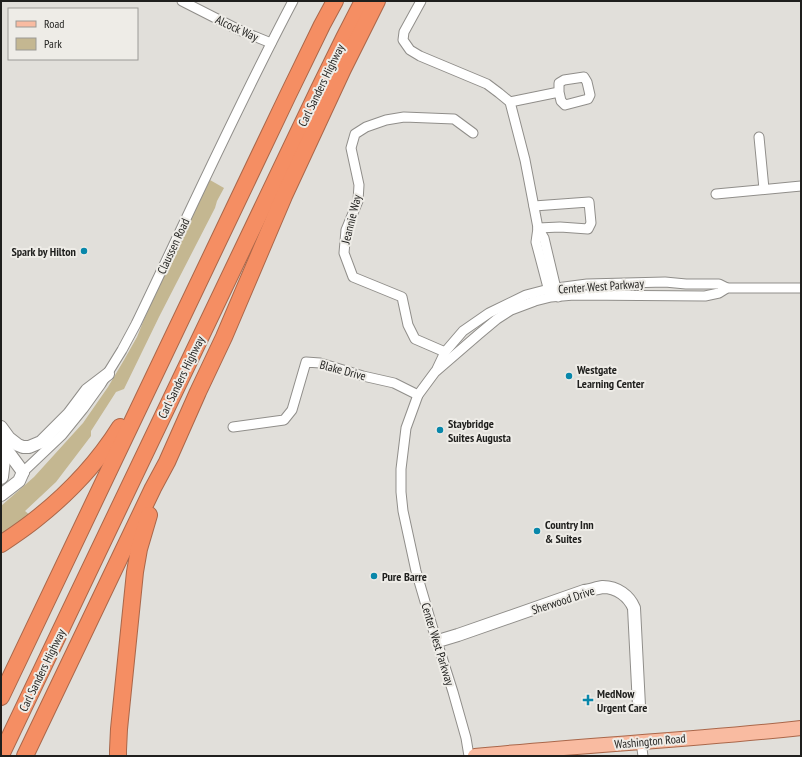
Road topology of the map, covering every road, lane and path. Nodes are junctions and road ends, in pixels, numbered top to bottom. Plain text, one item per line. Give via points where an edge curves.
1 (182, 1) edge
2 (293, 1) edge
3 (335, 1) edge
4 (363, 1) edge
5 (377, 1) edge
6 (421, 1) edge
7 (271, 44) junction
8 (559, 92) dead end
9 (510, 102) junction
10 (473, 133) dead end
11 (759, 136) dead end
12 (801, 186) edge
13 (764, 189) junction
14 (716, 194) dead end
15 (534, 206) junction
16 (538, 228) junction
17 (727, 288) junction
18 (801, 288) edge
19 (554, 293) junction
20 (445, 352) junction
21 (162, 359) junction
22 (435, 372) junction
23 (108, 374) junction
24 (418, 395) junction
25 (1, 427) edge
26 (233, 427) dead end
27 (1, 442) edge
28 (1, 453) edge
29 (167, 462) junction
30 (23, 472) junction
31 (1, 478) edge
32 (1, 484) edge
33 (1, 495) edge
34 (1, 544) edge
35 (438, 641) junction
36 (1, 697) edge
37 (639, 706) dead end
38 (801, 728) edge
39 (642, 749) edge
40 (1, 755) edge
41 (25, 756) edge
42 (118, 756) edge
43 (469, 756) edge
44 (475, 756) edge

1 - 7 street, Alcock Way
2 - 7 street, Claussen Road
3 - 21 highway, Carl Sanders Highway
4 - 40 highway, Carl Sanders Highway via 318,89
5 - 29 highway via 284,196
6 - 9 street via 404,32 403,40 410,50 487,84
7 - 23 street, Claussen Road via 136,324
8 - 9 street
9 - 15 street
10 - 20 street, Jeannie Way via 454,119 404,117 366,127 355,134 351,148 359,185 358,201 346,230 344,253 353,276 402,297 408,325 416,339
11 - 13 street
12 - 13 street
13 - 14 street
15 - 16 street
15 - 16 street via 589,202 591,223 588,229
16 - 19 street via 544,238
17 - 18 street, Center West Parkway
17 - 19 street, Center West Parkway via 705,296
17 - 19 street, Center West Parkway via 719,284 665,282 587,284
19 - 20 street, Center West Parkway via 526,295 489,313 463,332
19 - 22 street, Center West Parkway via 511,310 497,319
20 - 22 street, Center West Parkway
21 - 34 highway via 108,446 92,466 36,520
21 - 36 highway, Carl Sanders Highway
22 - 24 street, Center West Parkway
23 - 25 street via 87,390 69,414 41,442 23,447 10,438
23 - 30 street, Claussen Road via 62,435
24 - 26 street, Blake Drive via 394,383 320,363 306,362 292,410 284,420
24 - 35 street, Center West Parkway via 406,428 401,492 412,557
27 - 30 street
28 - 31 street via 4,460
29 - 41 highway
29 - 42 highway via 152,503 135,572
30 - 32 street, Claussen Road via 12,475
30 - 33 street, Claussen Road via 19,481
35 - 37 street, Sherwood Drive via 584,591 603,587 614,588 630,600 634,608
35 - 43 street, Center West Parkway via 459,711
38 - 39 main road, Washington Road
39 - 44 main road, Washington Road

